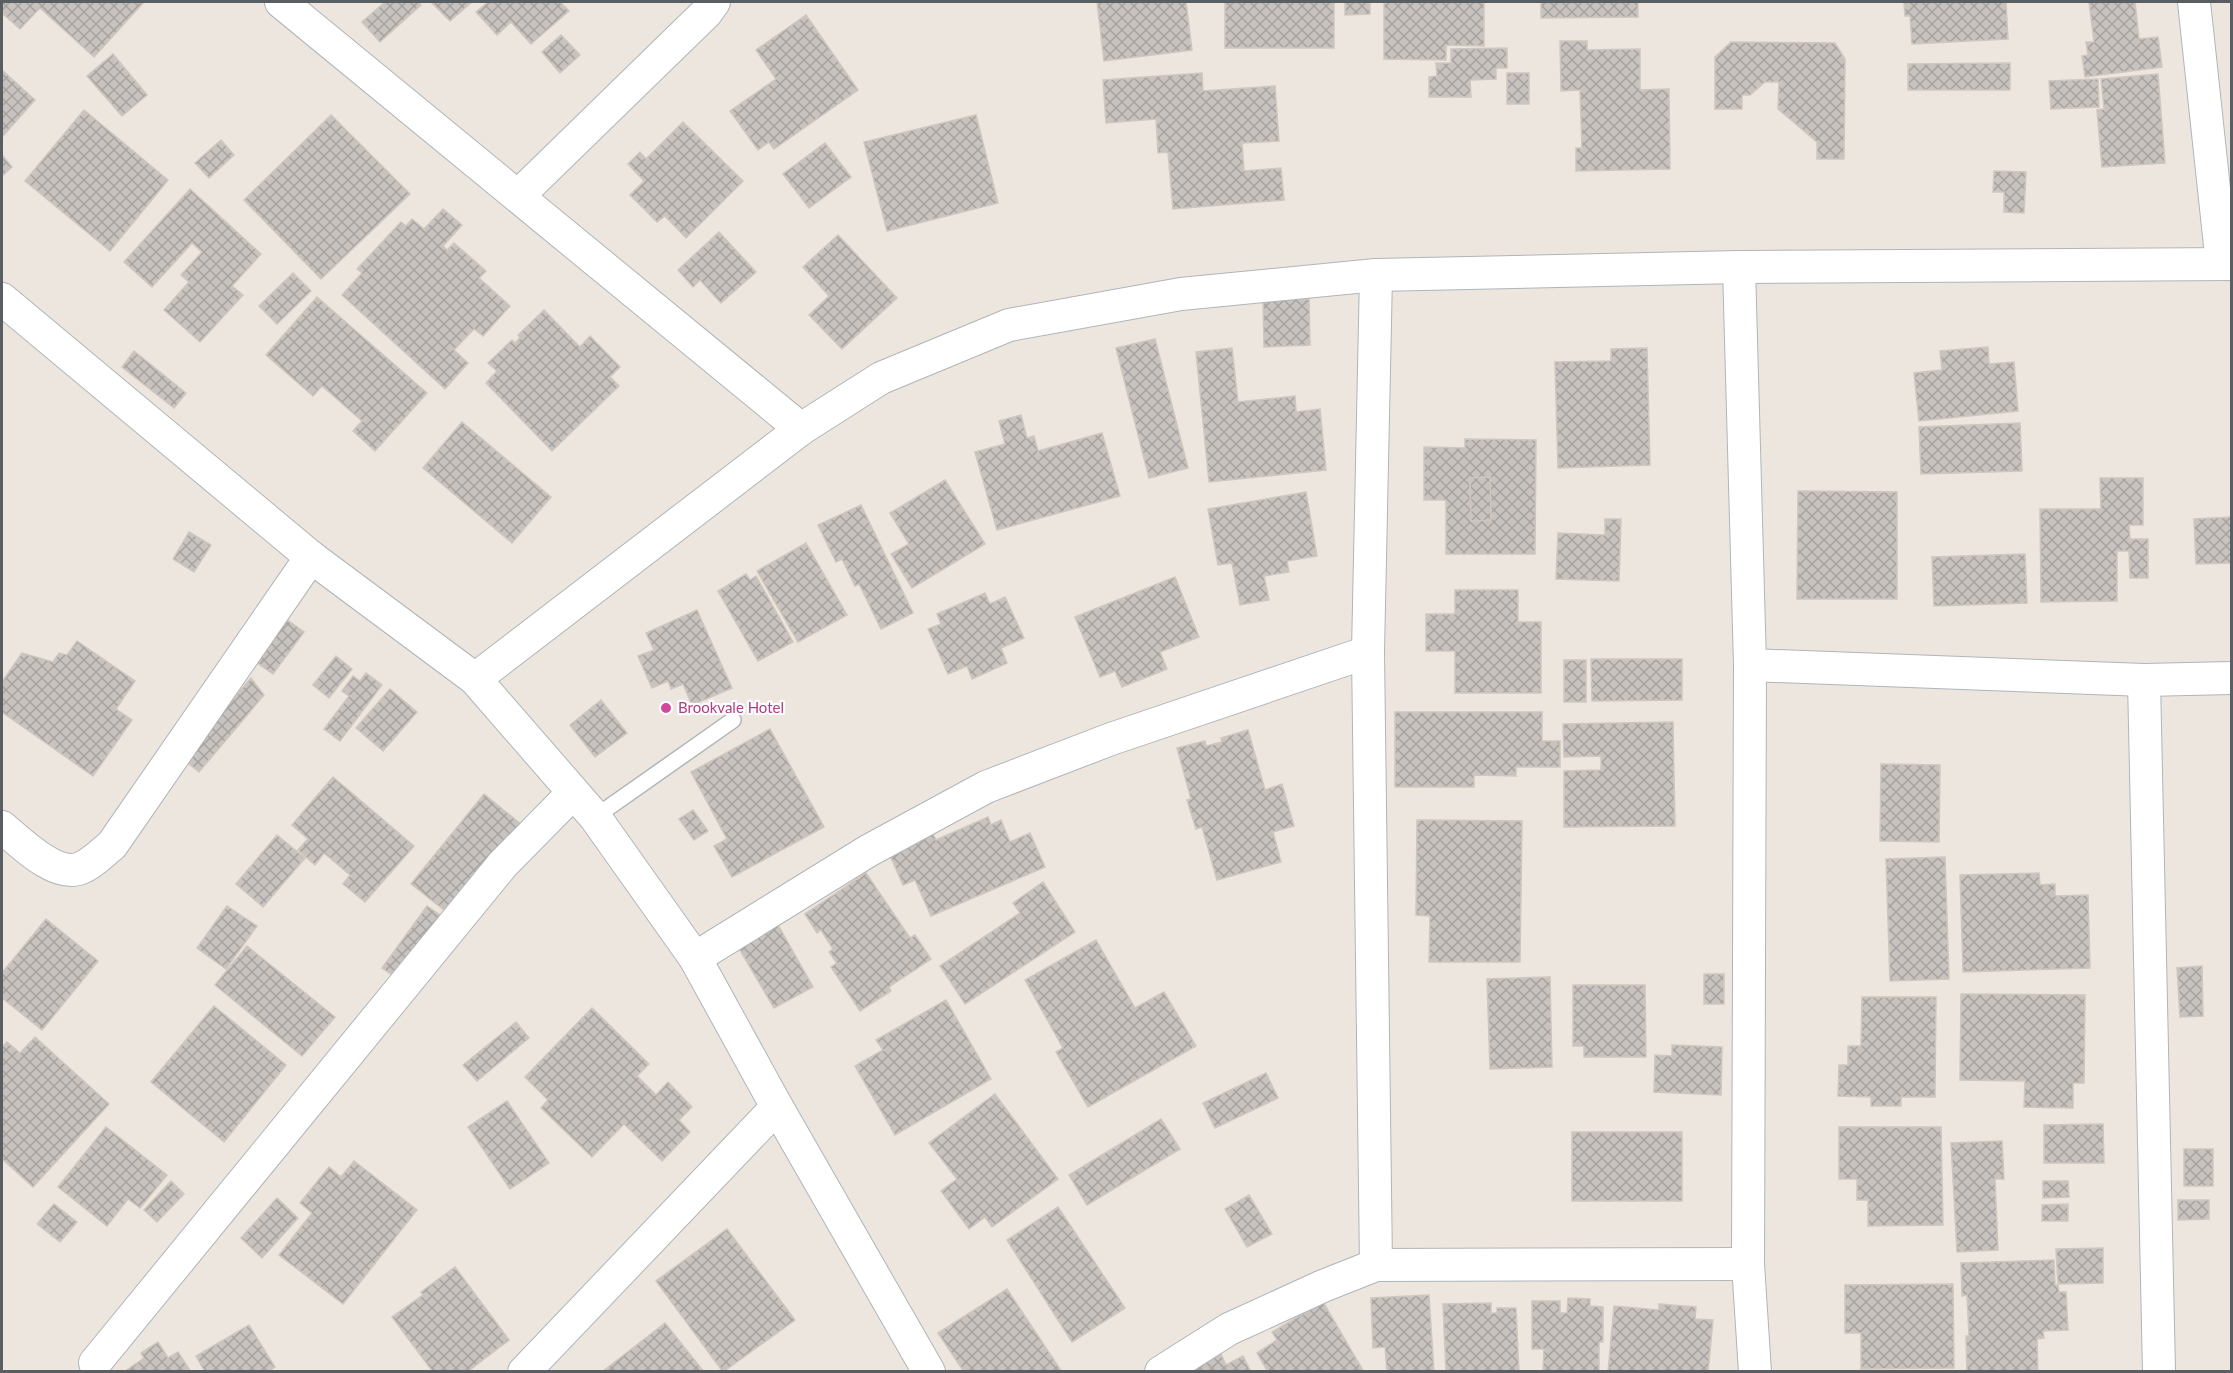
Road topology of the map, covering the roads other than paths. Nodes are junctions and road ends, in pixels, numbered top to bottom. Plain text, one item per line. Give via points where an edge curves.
1 (281, 2) edge
2 (714, 2) edge
3 (2194, 2) edge
4 (518, 196) junction
5 (2227, 264) edge
6 (1739, 267) junction
7 (1376, 275) junction
8 (2, 299) edge
9 (801, 429) junction
10 (311, 557) junction
11 (1368, 652) junction
12 (1750, 665) junction
13 (2232, 678) edge
14 (475, 679) junction
15 (2144, 680) junction
16 (733, 720) dead end
17 (573, 793) junction
18 (595, 817) junction
19 (2, 827) edge
20 (695, 958) junction
21 (777, 1107) junction
22 (1748, 1264) junction
23 (1376, 1265) junction
24 (95, 1363) dead end
25 (524, 1371) edge
26 (929, 1371) edge
27 (1161, 1371) edge
28 (1755, 1371) edge
29 (2159, 1371) edge

1 - 4 street
2 - 4 street
3 - 5 street
4 - 9 street
5 - 6 street
6 - 7 street
6 - 12 street
7 - 9 street via 1181,294 1009,325 882,378
7 - 11 street
8 - 10 street
9 - 14 street
10 - 14 street
10 - 19 street via 111,845 97,858 80,869 62,869 45,861
11 - 20 street via 1112,739 986,787 868,850
11 - 23 street
12 - 15 street
12 - 22 street
13 - 15 street
14 - 17 street
15 - 29 street
16 - 18 lane
17 - 18 street
17 - 24 street via 503,864
18 - 20 street
20 - 21 street
21 - 25 street
21 - 26 street
22 - 23 street
22 - 28 street
23 - 27 street via 1229,1329

